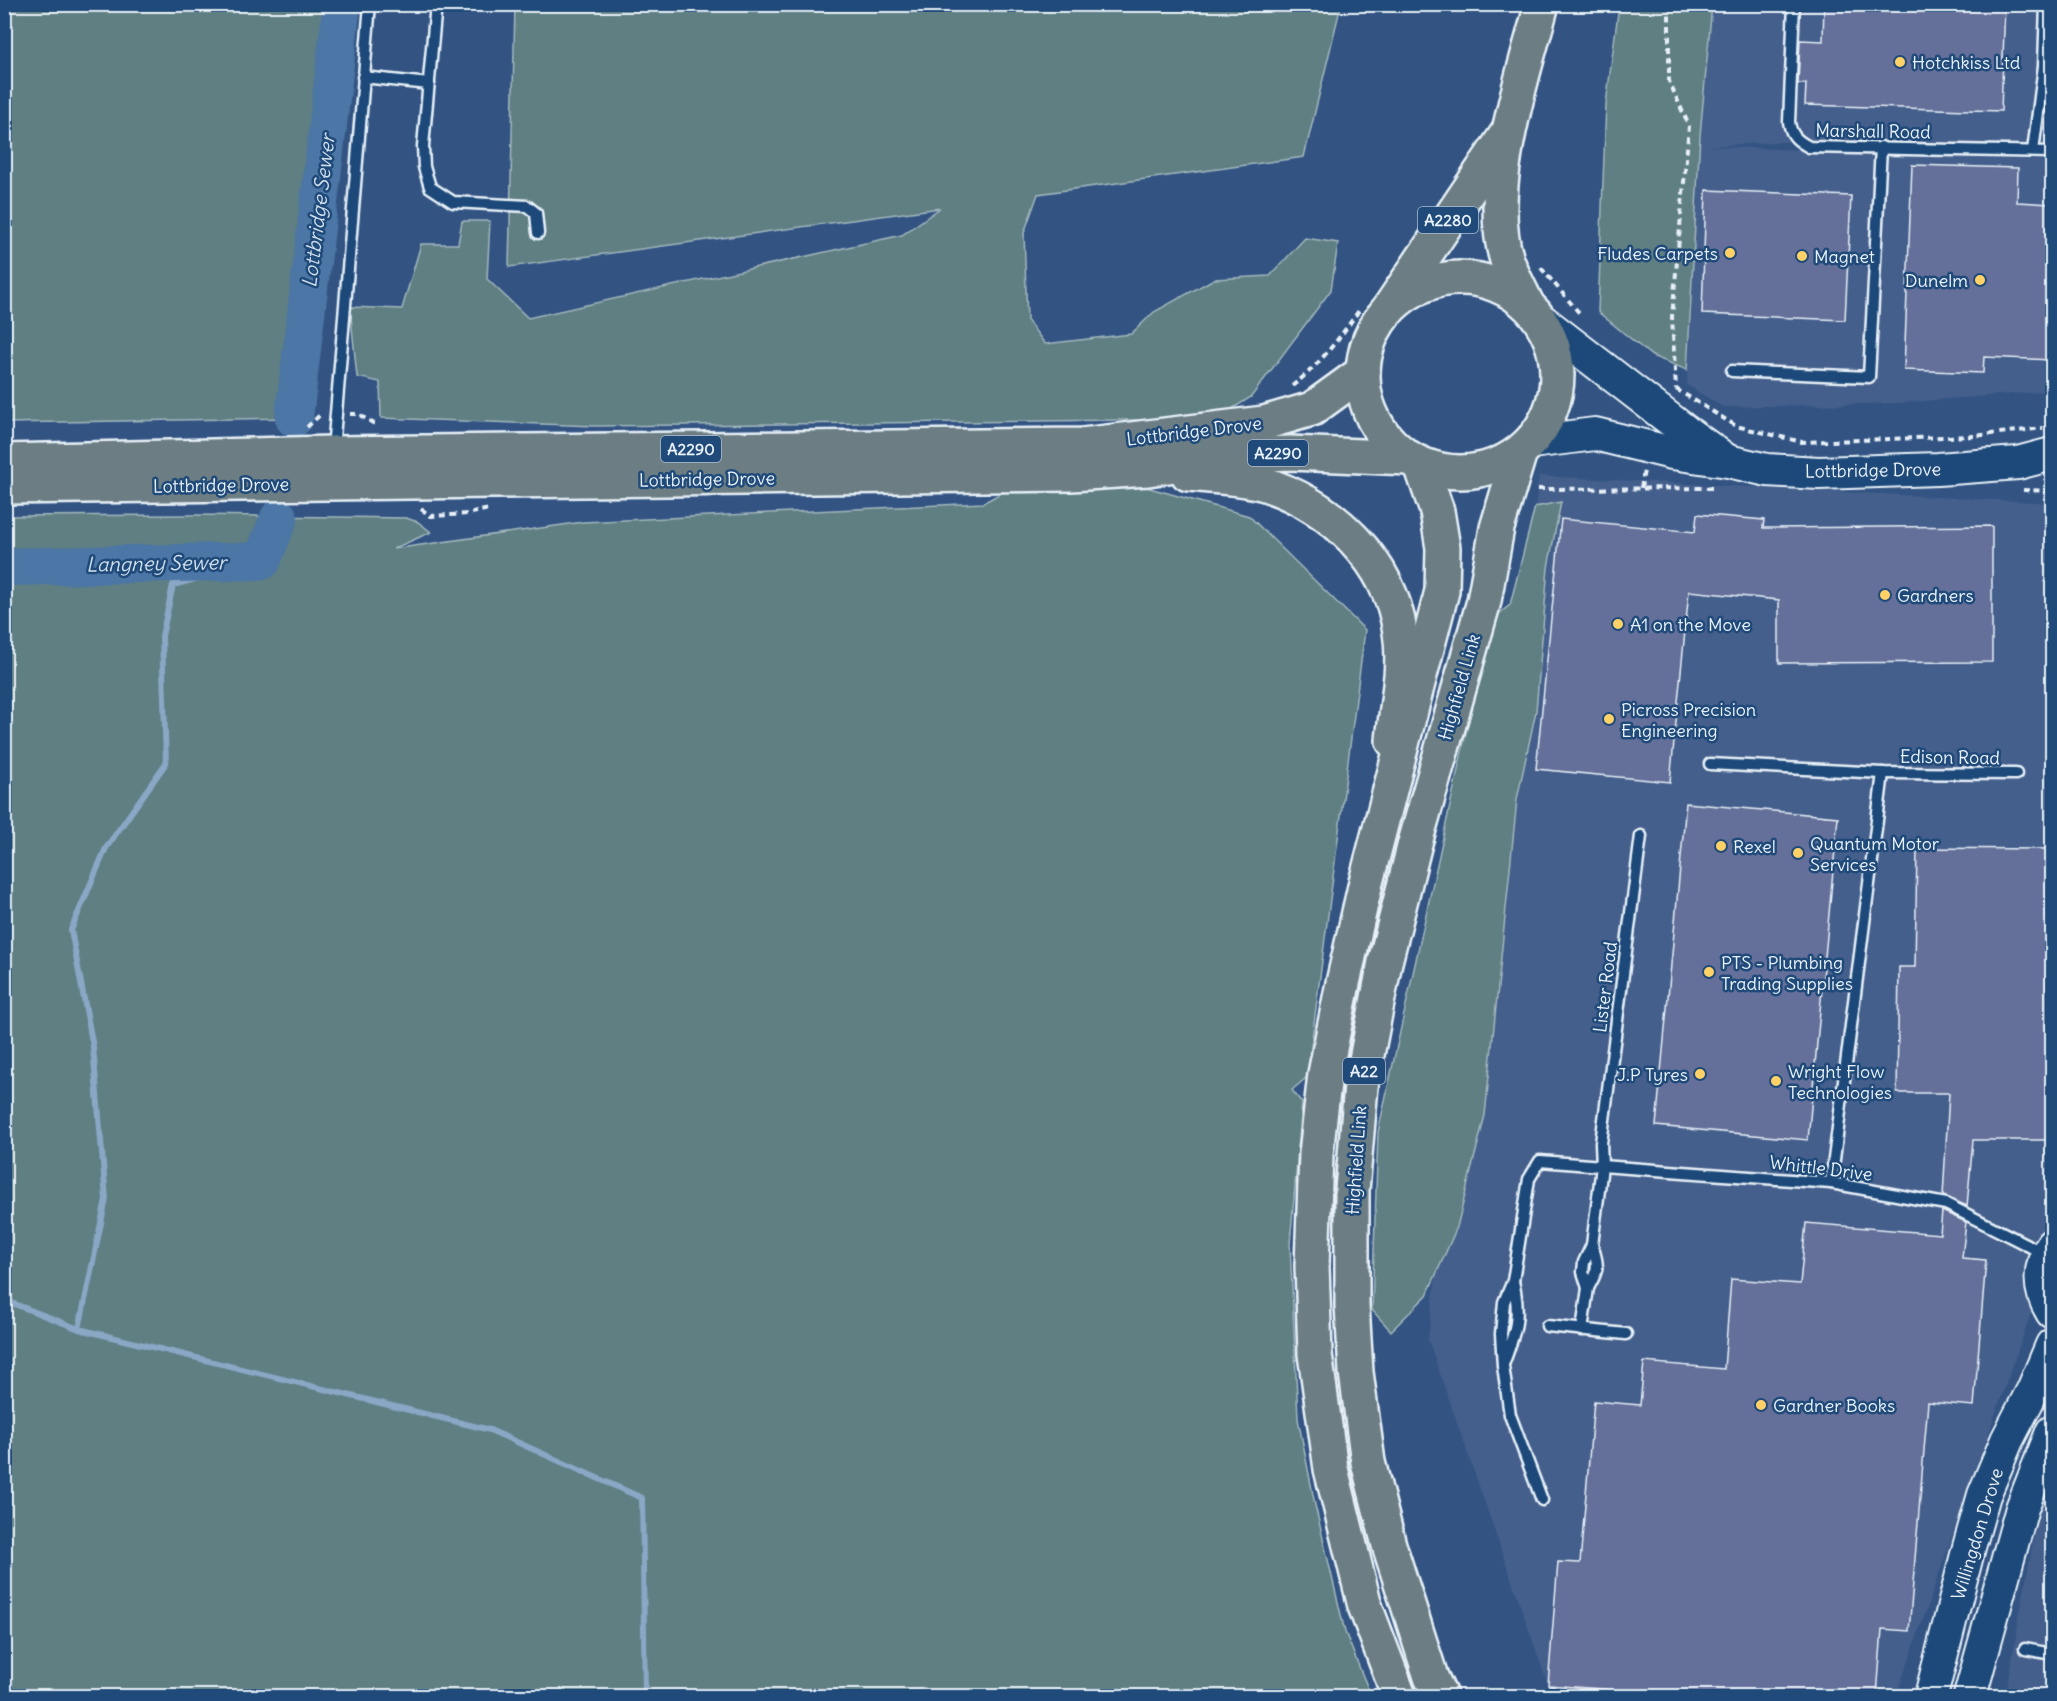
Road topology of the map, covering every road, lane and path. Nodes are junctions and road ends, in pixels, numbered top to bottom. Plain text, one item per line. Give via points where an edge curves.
1 (370, 4) edge
2 (436, 4) edge
3 (1542, 4) edge
4 (1669, 4) edge
5 (1794, 4) edge
6 (2046, 4) edge
7 (363, 78) junction
8 (429, 84) junction
9 (1509, 131) junction
10 (1881, 147) junction
11 (2033, 151) junction
12 (2052, 152) edge
13 (538, 232) dead end
14 (1376, 307) junction
15 (1534, 311) junction
16 (1732, 371) dead end
17 (1363, 372) junction
18 (1289, 388) dead end
19 (1676, 388) dead end
20 (337, 415) junction
21 (306, 428) dead end
22 (382, 429) dead end
23 (1526, 447) junction
24 (332, 453) junction
25 (2052, 454) edge
26 (4, 461) edge
27 (1415, 461) junction
28 (2052, 468) edge
29 (1148, 469) junction
30 (1726, 474) junction
31 (2018, 477) junction
32 (4, 487) edge
33 (2052, 490) edge
34 (1535, 499) dead end
35 (418, 506) dead end
36 (490, 509) dead end
37 (1710, 764) dead end
38 (1883, 773) junction
39 (2016, 774) dead end
40 (1388, 796) junction
41 (1641, 836) dead end
42 (1602, 1166) junction
43 (1831, 1183) junction
44 (2049, 1250) edge
45 (2052, 1312) edge
46 (1547, 1326) dead end
47 (1582, 1330) junction
48 (1626, 1334) dead end
49 (2052, 1345) edge
50 (2052, 1432) edge
51 (1542, 1500) dead end
52 (2025, 1649) dead end
53 (2052, 1654) edge
54 (1399, 1696) edge
55 (1440, 1696) edge
56 (1931, 1696) edge
57 (1970, 1696) edge

1 - 7 lane
2 - 8 lane
3 - 9 main road, A2280
4 - 19 path via 1669,81 1689,126 1672,317
5 - 10 lane, Marshall Road via 1791,132 1809,147
6 - 11 lane via 2044,66
7 - 8 lane
7 - 20 lane
8 - 13 lane via 423,146 430,187 453,202 527,206 536,213
9 - 14 main road, A2280
9 - 15 main road, A2280 via 1500,220 1507,260
10 - 11 lane, Marshall Road
10 - 16 lane via 1869,377
11 - 12 lane, Marshall Road
14 - 15 main road via 1430,282 1455,277 1481,279 1505,288
14 - 17 main road
14 - 18 path via 1344,332
15 - 23 main road via 1553,344 1558,369 1556,396 1546,421
15 - 30 street, Lottbridge Drove via 1685,431
17 - 24 main road, Lottbridge Drove / A2290 via 1312,409 1264,423 1082,445
17 - 27 main road via 1365,398 1374,421 1389,442
20 - 21 path via 322,414
20 - 22 path via 358,414
20 - 24 lane
23 - 27 main road via 1499,465 1475,471 1450,472
23 - 30 street, Lottbridge Drove via 1595,434 1672,453
23 - 55 main road, Highfield Link / A22 via 1497,528 1484,601 1385,962 1361,1086 1352,1190 1356,1372 1368,1462 1389,1545
24 - 26 main road, Lottbridge Drove / A2290
25 - 31 street, Lottbridge Drove
27 - 29 main road, Lottbridge Drove / A2290 via 1290,453 1242,455
27 - 40 main road, A22 via 1437,511 1443,548 1442,591
28 - 31 street, Lottbridge Drove
29 - 32 main road, Lottbridge Drove / A2290 via 893,477
29 - 40 main road via 1264,484 1337,522 1366,552 1389,593 1400,632 1401,670
30 - 31 street, Lottbridge Drove via 1767,470 1938,470
30 - 34 path via 1538,488
31 - 33 path
35 - 36 path via 431,516
37 - 38 lane, Edison Road
38 - 39 lane, Edison Road
38 - 43 lane, Edison Road
40 - 54 main road, A22 via 1350,950 1325,1074 1316,1154 1312,1266 1315,1354 1331,1469 1365,1606
41 - 42 lane, Lister Road via 1601,1143
42 - 43 lane, Whittle Drive
42 - 47 lane via 1592,1245 1584,1262 1588,1288
42 - 51 lane, Whittle Drive via 1540,1161 1529,1179 1513,1281 1518,1304 1515,1333 1503,1366 1510,1414
43 - 44 lane, Whittle Drive via 1946,1204
44 - 45 street via 2041,1271 2041,1287
46 - 47 lane
47 - 48 lane
49 - 56 street, Willingdon Drove via 1984,1495
50 - 57 street, Willingdon Drove via 2022,1508
52 - 53 lane

